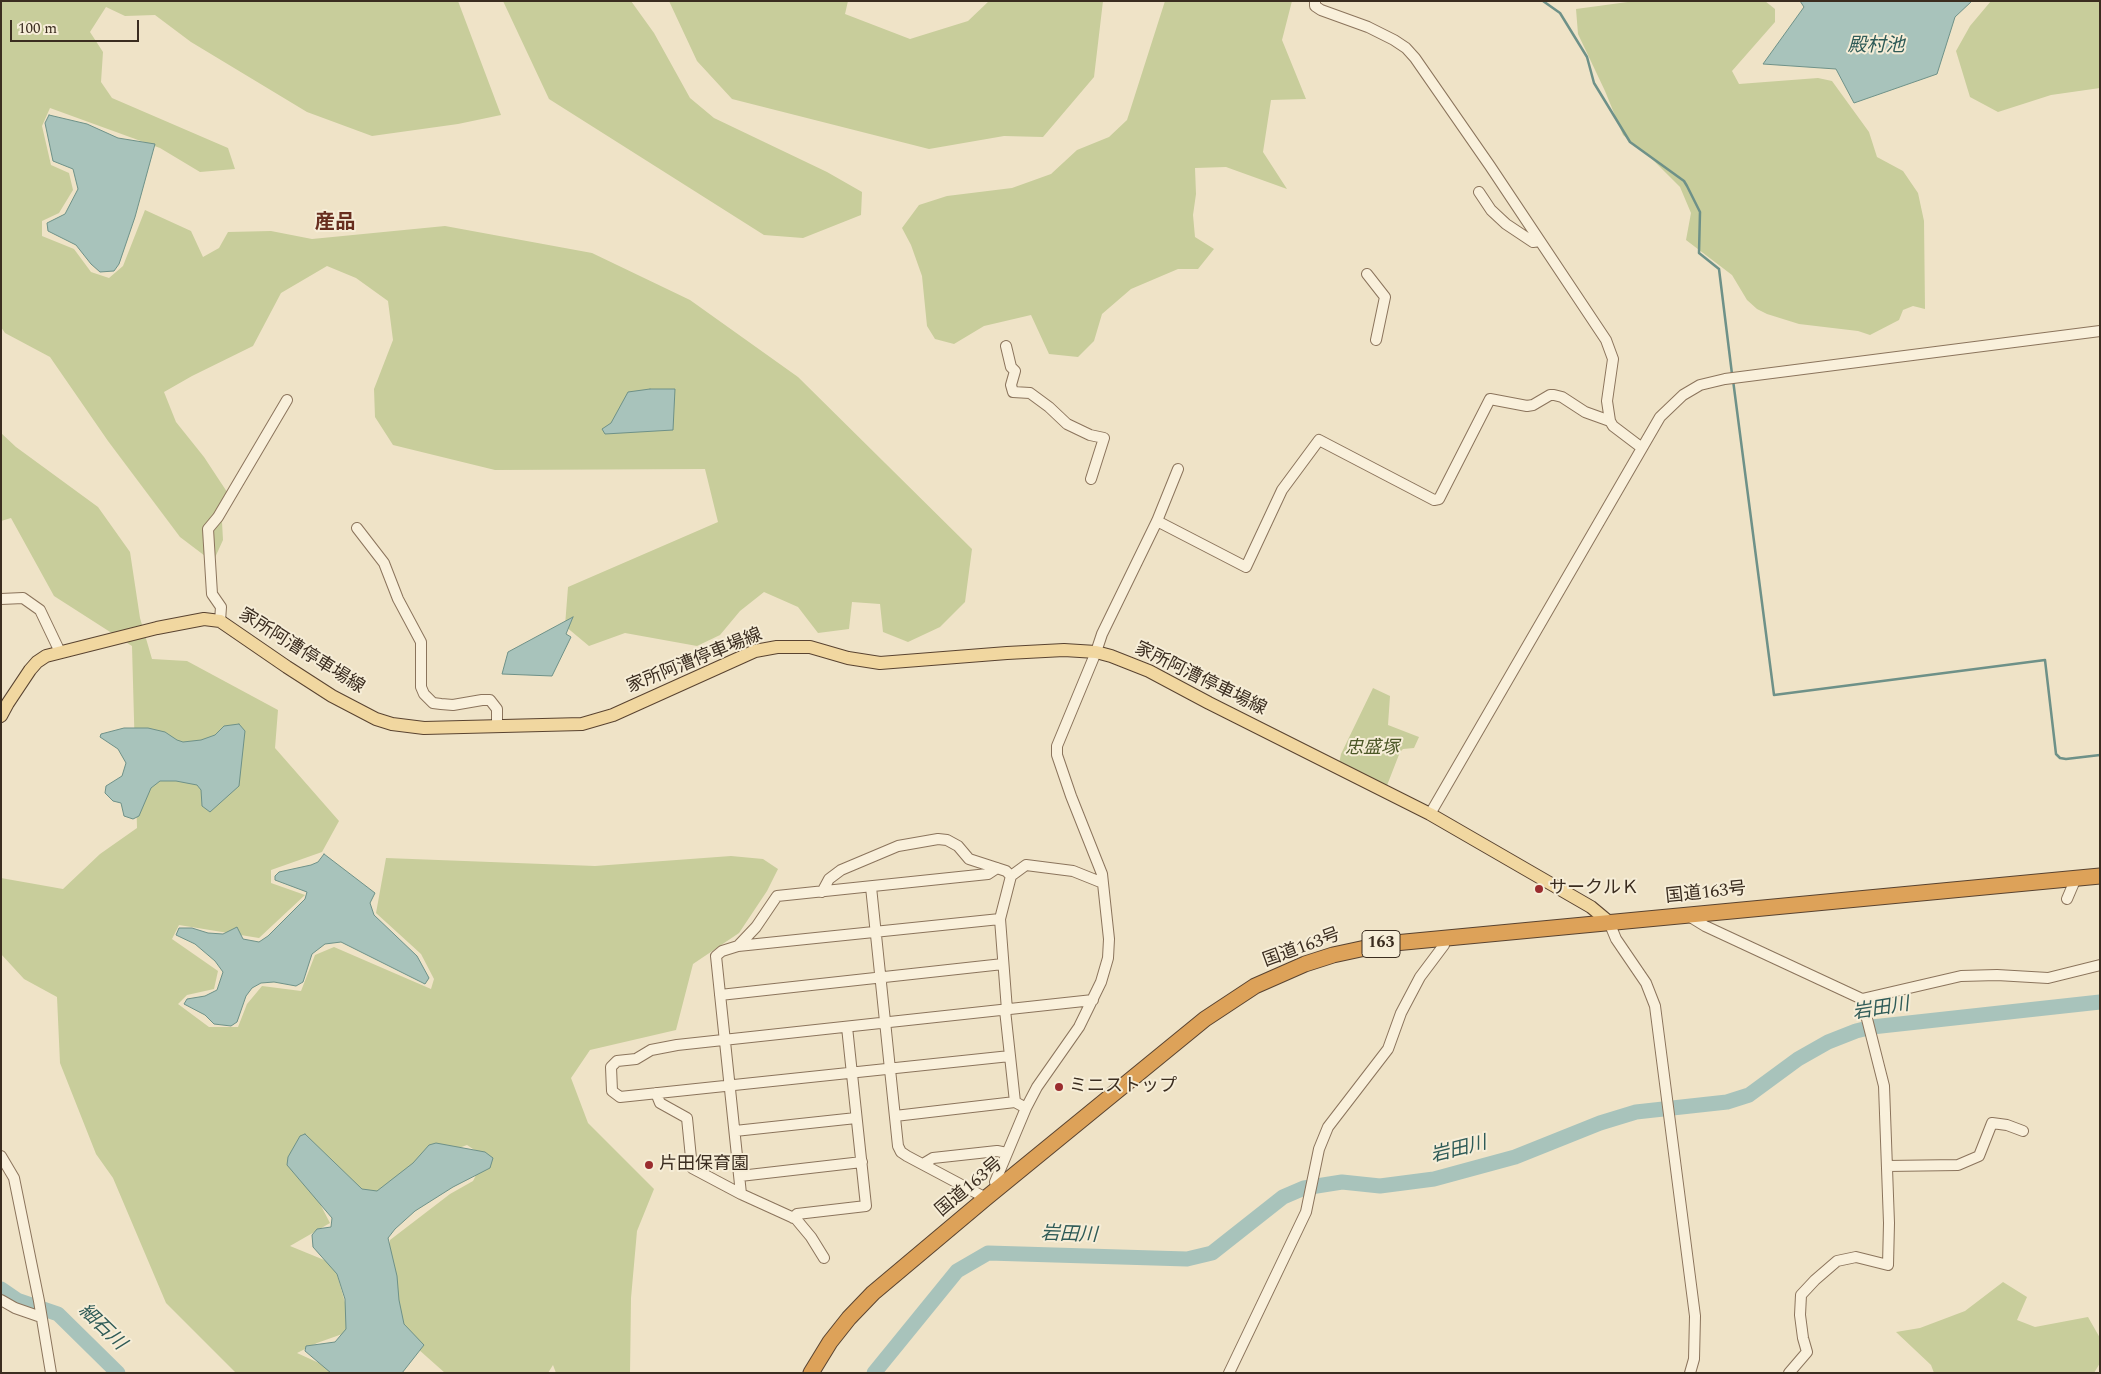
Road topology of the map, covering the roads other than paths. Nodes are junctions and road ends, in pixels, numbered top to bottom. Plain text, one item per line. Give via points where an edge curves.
1 (1315, 1) edge
2 (1479, 192) dead end
3 (1540, 241) junction
4 (1367, 274) dead end
5 (2100, 330) edge
6 (1376, 340) dead end
7 (1006, 346) dead end
8 (287, 400) dead end
9 (1610, 421) junction
10 (1642, 448) junction
11 (1178, 469) dead end
12 (1092, 479) dead end
13 (1157, 521) junction
14 (357, 528) dead end
15 (1, 599) edge
16 (220, 621) junction
17 (60, 652) junction
18 (1096, 652) junction
19 (1, 716) edge
20 (496, 725) junction
21 (1430, 814) junction
22 (998, 868) junction
23 (1011, 876) junction
24 (2100, 876) edge
25 (2076, 878) junction
26 (1103, 883) junction
27 (871, 887) junction
28 (822, 892) junction
29 (2067, 899) dead end
30 (1686, 914) junction
31 (1000, 919) junction
32 (1609, 922) junction
33 (876, 933) junction
34 (1445, 939) junction
35 (738, 946) junction
36 (1003, 964) junction
37 (2100, 965) edge
38 (880, 977) junction
39 (720, 995) junction
40 (1862, 999) junction
41 (1093, 1000) junction
42 (1006, 1010) junction
43 (885, 1023) junction
44 (847, 1027) junction
45 (725, 1040) junction
46 (1010, 1056) junction
47 (890, 1069) junction
48 (852, 1073) junction
49 (730, 1086) junction
50 (656, 1093) junction
51 (1015, 1102) junction
52 (1026, 1108) junction
53 (895, 1116) junction
54 (856, 1118) junction
55 (735, 1131) junction
56 (2023, 1131) dead end
57 (1007, 1154) junction
58 (1, 1156) edge
59 (862, 1162) junction
60 (923, 1164) junction
61 (1887, 1166) junction
62 (740, 1176) junction
63 (998, 1189) junction
64 (741, 1194) junction
65 (986, 1198) junction
66 (793, 1218) junction
67 (824, 1258) dead end
68 (1, 1300) edge
69 (41, 1315) junction
70 (809, 1372) edge
71 (50, 1373) edge
72 (1229, 1373) edge
73 (1690, 1373) edge
74 (1789, 1373) edge

1 - 3 street via 1315,6 1321,10 1368,27 1406,48
2 - 3 street via 1485,204 1506,224 1533,242
3 - 9 street via 1610,346 1613,365 1607,401
4 - 6 street via 1385,297
5 - 10 street via 1713,381 1675,401 1660,417
7 - 12 street via 1015,371 1011,385 1013,392 1030,393 1067,424 1104,438
8 - 16 street via 208,529 212,594 221,607
9 - 10 street
9 - 13 street via 1554,395 1527,406 1490,399 1439,499 1434,500 1319,440 1282,490 1246,567
10 - 21 street
11 - 13 street
13 - 18 street
14 - 20 street via 384,563 398,599 421,642 421,686 424,694 433,703 441,704 490,700 497,709
15 - 17 street via 23,598 40,610
16 - 17 main road, 家所阿漕停車場線 via 196,620
16 - 20 main road, 家所阿漕停車場線 via 332,696 376,719 424,728
17 - 19 main road, 家所阿漕停車場線 via 36,662
18 - 20 main road, 家所阿漕停車場線 via 1007,652 880,663 810,647 776,647 755,651 597,720 575,724
18 - 21 main road, 家所阿漕停車場線 via 1149,671
18 - 26 street via 1057,746 1057,755
21 - 32 main road, 家所阿漕停車場線 via 1591,907
22 - 23 street
22 - 27 street via 988,874
22 - 28 street via 969,860 958,846 947,840 920,841 881,852 841,870 829,879
23 - 26 street via 1026,865 1073,871
23 - 31 street
24 - 25 highway, 国道163号 / 163
25 - 29 street
25 - 30 highway, 国道163号 / 163
26 - 41 street via 1108,958
27 - 28 street
27 - 33 street
28 - 35 street via 776,896 761,922
30 - 32 highway, 国道163号 / 163
30 - 40 street via 1705,926
31 - 33 street
31 - 36 street
32 - 34 highway, 国道163号 / 163
32 - 73 street via 1616,939 1651,992 1655,1006 1695,1316 1694,1359
33 - 35 street
33 - 38 street
34 - 63 highway, 国道163号 / 163 via 1384,944 1333,955 1255,986 1205,1019
34 - 72 street via 1416,984 1388,1049 1328,1127 1319,1149 1306,1212
35 - 39 street via 716,956
36 - 38 street
36 - 42 street
37 - 40 street via 2048,978 1961,976
38 - 39 street
38 - 43 street
39 - 45 street
40 - 61 street via 1884,1086
41 - 42 street
41 - 52 street
42 - 43 street
42 - 46 street
43 - 44 street
43 - 47 street
44 - 45 street
44 - 48 street
45 - 49 street
45 - 50 street via 651,1050 636,1059 616,1061 611,1067 612,1091 620,1097
46 - 47 street
46 - 51 street
47 - 48 street
47 - 53 street
48 - 49 street
48 - 54 street
49 - 50 street
49 - 55 street
50 - 64 street via 660,1102 687,1118 692,1168
51 - 52 street
51 - 53 street
52 - 57 street
53 - 60 street via 901,1152
54 - 55 street
54 - 59 street
55 - 62 street
56 - 61 street via 1992,1124 1979,1156 1958,1166
57 - 60 street via 997,1151 932,1158
57 - 63 street via 995,1182
58 - 69 street via 14,1178
59 - 62 street
59 - 66 street via 866,1206 797,1214
60 - 65 street
61 - 74 street via 1888,1265 1856,1257 1838,1261 1801,1295 1800,1315 1807,1352
62 - 64 street
63 - 65 highway, 国道163号 / 163
64 - 66 street
65 - 70 highway, 国道163号 / 163 via 873,1293 849,1318
66 - 67 street via 811,1237
68 - 69 street via 15,1308
69 - 71 street

